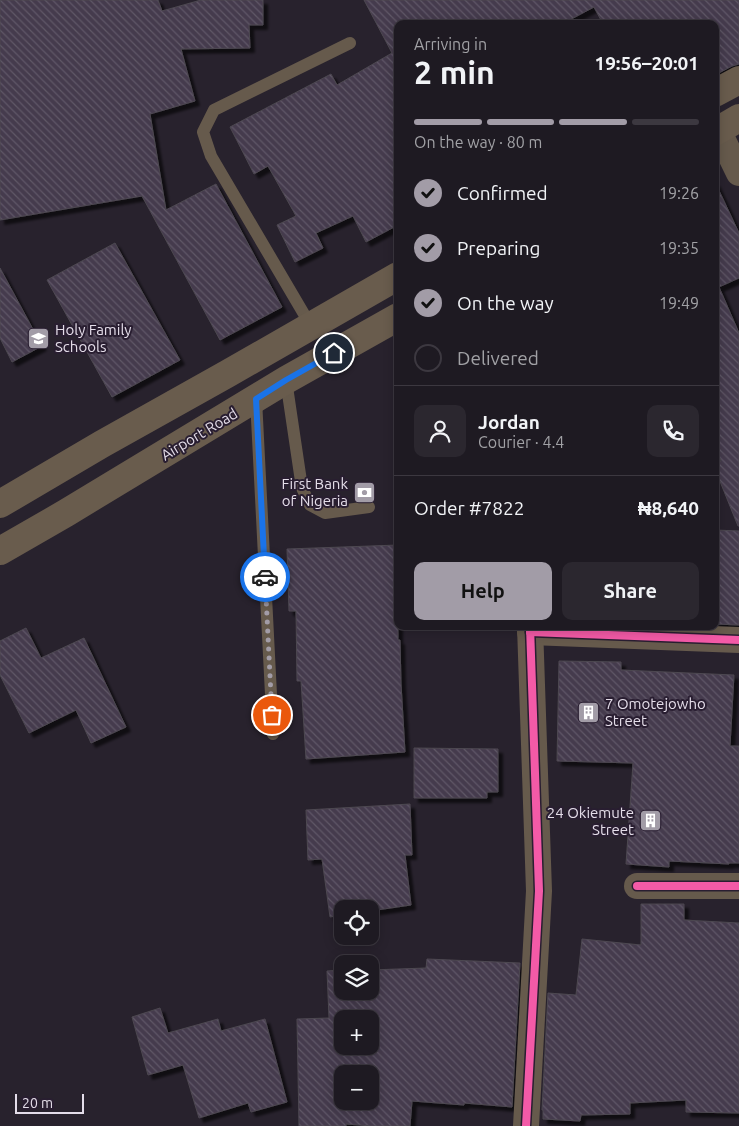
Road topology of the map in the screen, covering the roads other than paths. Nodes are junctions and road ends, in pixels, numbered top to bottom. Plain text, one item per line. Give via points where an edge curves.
1 (350, 43) dead end
2 (739, 80) edge
3 (719, 91) edge
4 (724, 126) edge
5 (739, 173) edge
6 (394, 278) edge
7 (394, 319) edge
8 (311, 326) junction
9 (286, 380) junction
10 (256, 399) junction
11 (45, 477) junction
12 (0, 504) edge
13 (368, 507) dead end
14 (66, 513) junction
15 (0, 551) edge
16 (530, 630) edge
17 (549, 630) edge
18 (739, 640) edge
19 (273, 734) dead end
20 (637, 886) dead end
21 (739, 886) edge
22 (526, 1126) edge

1 - 8 lane via 214,110 203,132 211,156
2 - 3 main road
4 - 5 street
6 - 8 main road
7 - 9 main road, Airport Road
8 - 11 main road
9 - 10 main road, Airport Road
9 - 13 lane via 302,488 310,505 325,513
10 - 14 main road, Airport Road
10 - 19 lane
11 - 12 main road
11 - 14 main road
14 - 15 main road, Airport Road
16 - 22 street via 539,891
17 - 18 street
20 - 21 street

